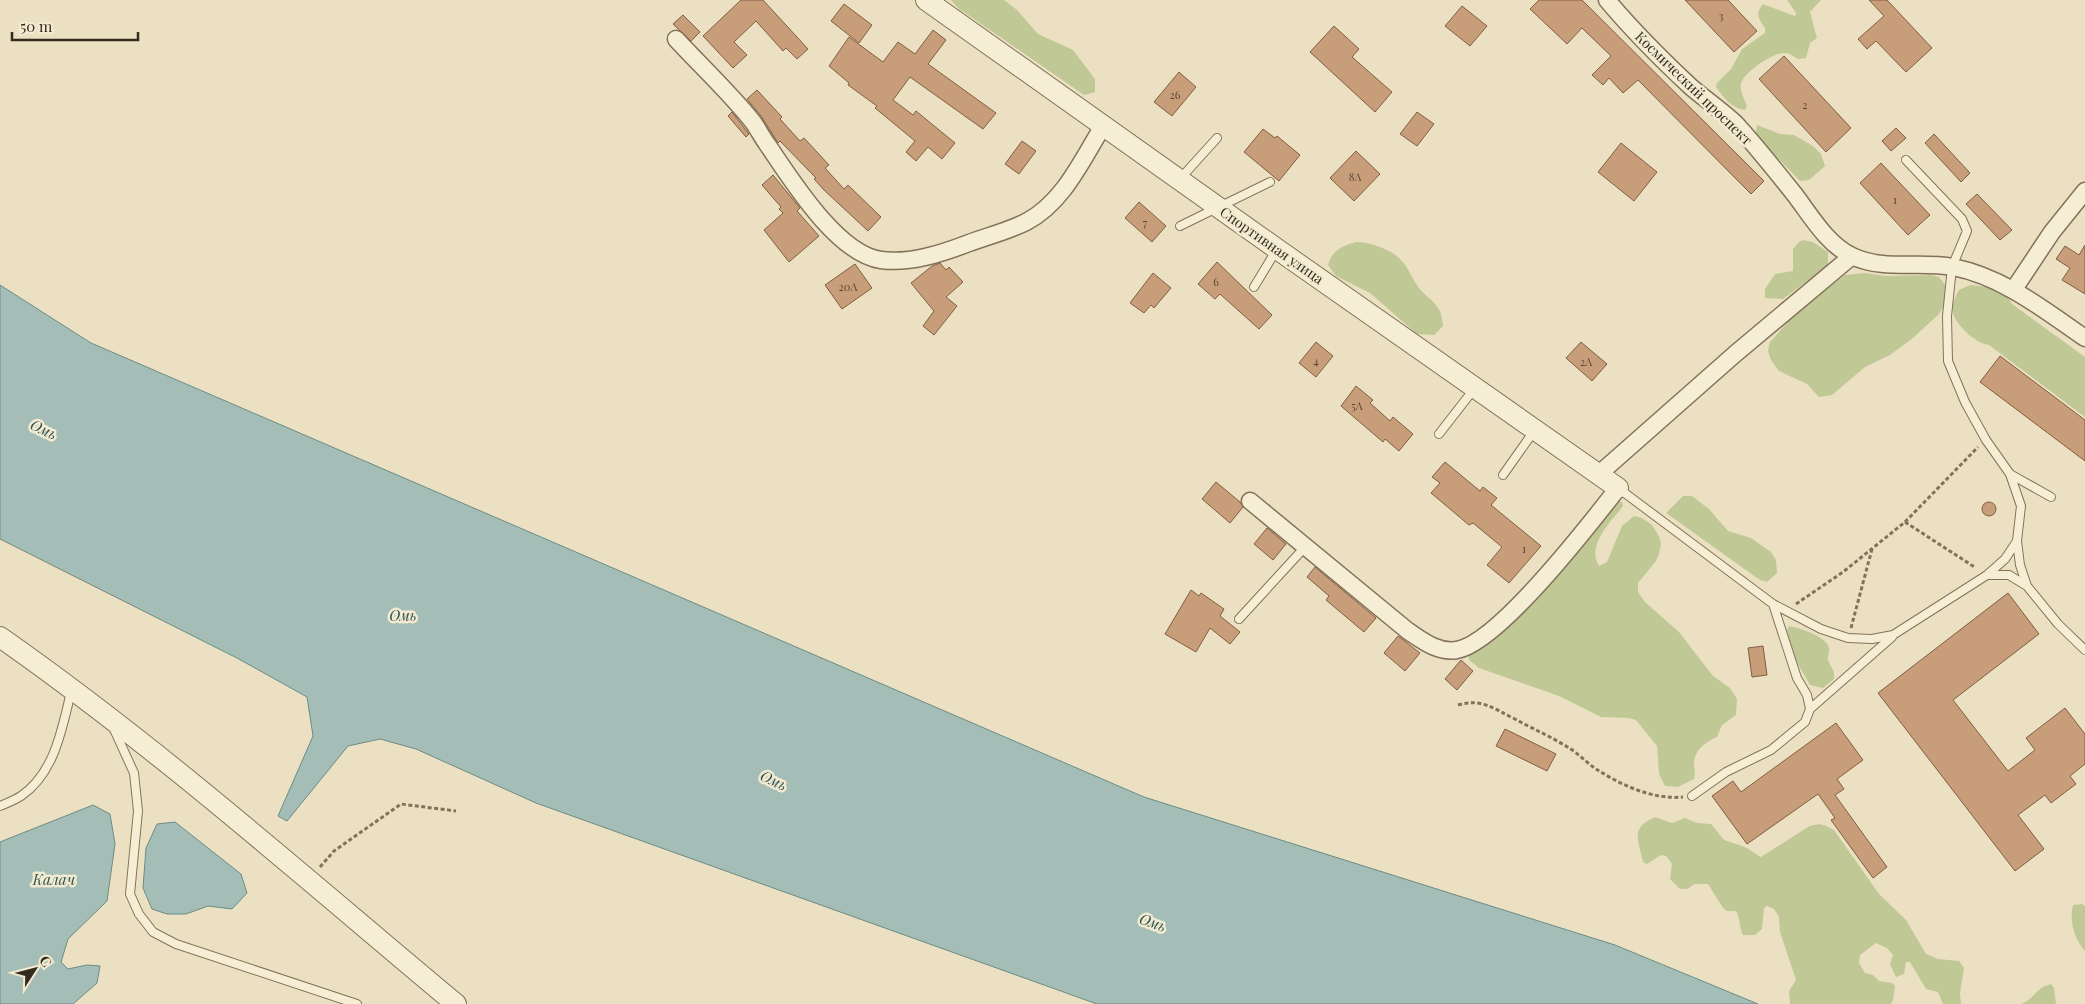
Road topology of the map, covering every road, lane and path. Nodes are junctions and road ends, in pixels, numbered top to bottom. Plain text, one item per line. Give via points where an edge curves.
1 (926, 0) edge
2 (1607, 0) edge
3 (676, 38) dead end
4 (1102, 126) junction
5 (1217, 138) dead end
6 (1906, 160) dead end
7 (1179, 180) junction
8 (1270, 182) dead end
9 (2085, 191) edge
10 (1218, 207) junction
11 (1180, 226) dead end
12 (1277, 249) junction
13 (1852, 256) junction
14 (1952, 267) junction
15 (1254, 287) dead end
16 (2014, 289) junction
17 (2085, 338) edge
18 (1476, 387) junction
19 (1535, 429) junction
20 (1439, 434) dead end
21 (1986, 440) junction
22 (1599, 474) junction
23 (2010, 474) junction
24 (1503, 475) dead end
25 (1618, 488) junction
26 (2051, 497) dead end
27 (1250, 502) dead end
28 (1905, 522) junction
29 (2017, 541) junction
30 (1304, 547) junction
31 (1872, 549) junction
32 (1987, 575) junction
33 (2027, 586) junction
34 (1773, 604) junction
35 (1786, 611) junction
36 (1239, 619) dead end
37 (1893, 635) junction
38 (0, 637) edge
39 (1848, 638) junction
40 (2085, 650) edge
41 (72, 687) junction
42 (1458, 705) dead end
43 (1810, 709) junction
44 (108, 716) junction
45 (1692, 796) joint
46 (0, 806) edge
47 (456, 810) dead end
48 (308, 881) junction
49 (357, 1004) edge
50 (456, 1004) edge

1 - 4 street, Спортивная улица
2 - 13 street, Космический проспект via 1643,42 1733,122 1822,231
3 - 4 street via 753,122 834,233 863,255 881,260 927,257 1026,222 1055,200
4 - 7 street, Спортивная улица
5 - 7 lane
6 - 14 lane via 1962,219 1967,231
7 - 10 street, Спортивная улица
8 - 10 lane
9 - 16 street via 2052,232
10 - 11 lane
10 - 12 street, Спортивная улица
12 - 15 lane
12 - 18 street, Спортивная улица
13 - 14 street, Космический проспект via 1882,264
13 - 22 street via 1734,354
14 - 16 street, Космический проспект
14 - 21 lane via 1947,316 1948,361
16 - 17 street, Космический проспект
18 - 19 street, Спортивная улица
18 - 20 lane
19 - 22 street, Спортивная улица
19 - 24 lane
21 - 23 lane
21 - 28 path
22 - 25 street, Спортивная улица
23 - 26 lane
23 - 29 lane via 2021,506
25 - 30 street via 1570,549 1499,624 1457,650 1431,646 1408,631
25 - 34 lane
27 - 30 street
28 - 31 path
28 - 32 path
29 - 32 lane via 2005,559
29 - 33 lane
30 - 36 lane
31 - 35 path
31 - 39 path
32 - 33 lane via 2009,575
32 - 37 lane
33 - 40 lane via 2058,624
34 - 35 lane
34 - 43 lane
35 - 39 lane via 1821,629
37 - 39 lane via 1872,639
37 - 43 lane
38 - 41 street
41 - 44 street
41 - 46 lane via 54,756 22,795
42 - 45 path via 1471,702 1486,704 1543,732 1596,769 1629,787 1675,798
43 - 45 lane via 1805,722 1770,750 1726,772
44 - 48 street
44 - 49 lane via 134,773 138,811 130,894 138,914 153,932 176,944
47 - 48 path via 401,804 334,851
48 - 50 street

